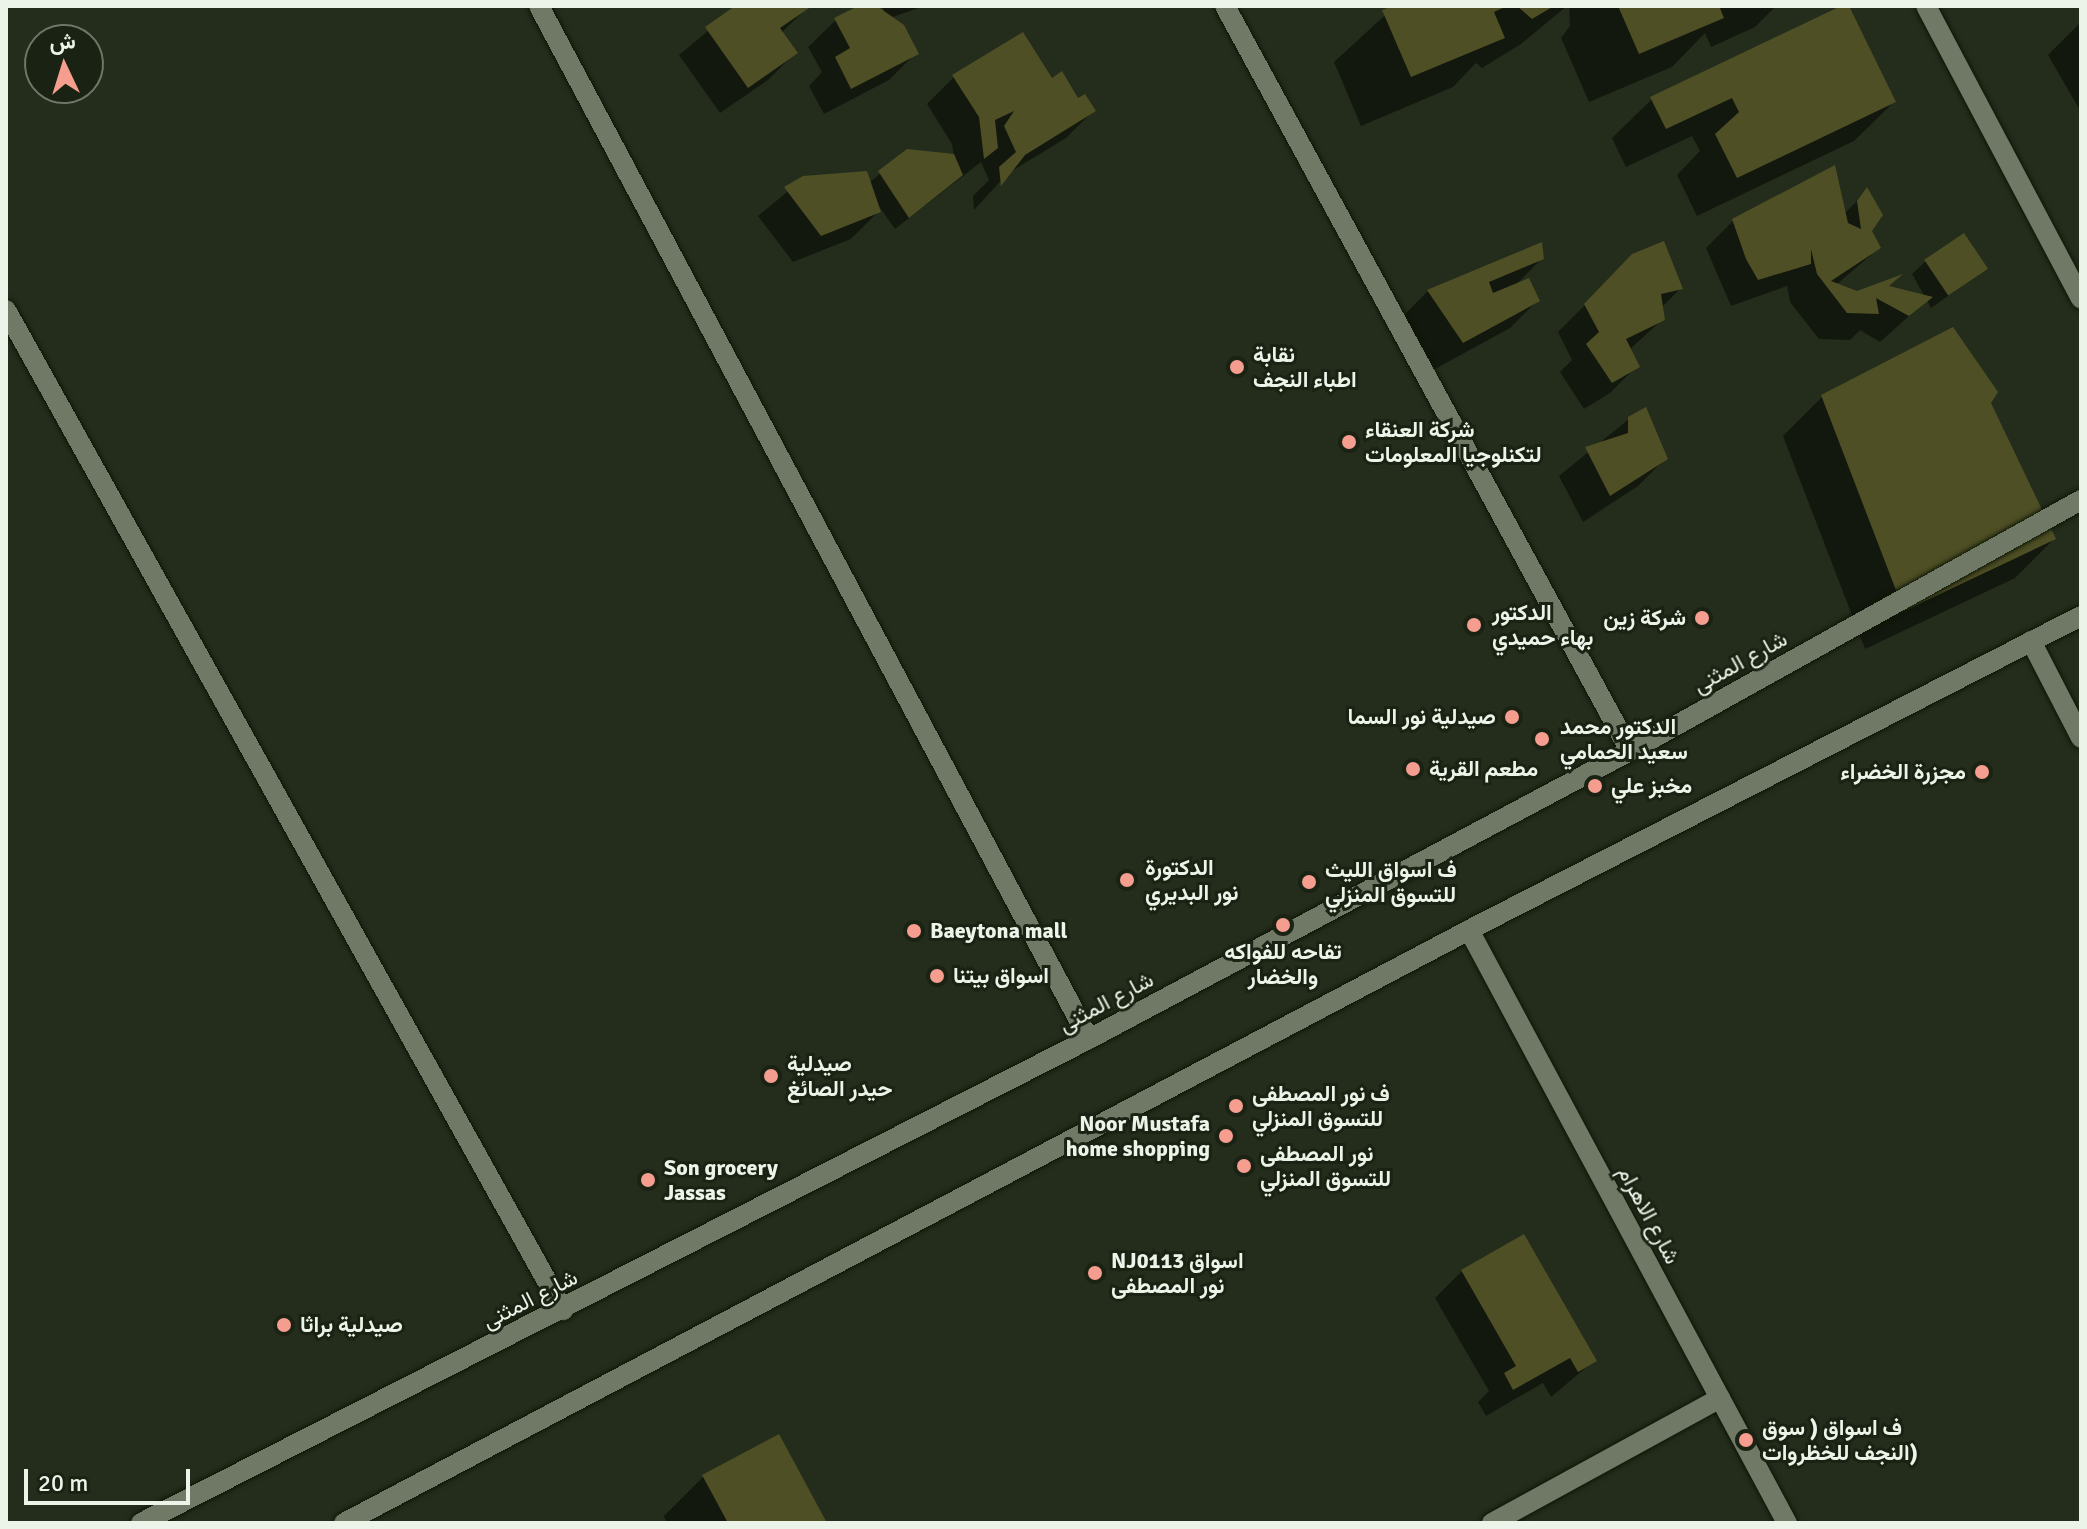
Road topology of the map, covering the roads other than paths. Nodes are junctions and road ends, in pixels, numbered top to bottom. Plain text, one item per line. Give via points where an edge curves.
1 (539, 6) edge
2 (1225, 6) edge
3 (1926, 6) edge
4 (2081, 299) edge
5 (6, 310) edge
6 (2081, 500) edge
7 (2081, 616) edge
8 (2031, 641) junction
9 (2081, 738) edge
10 (1630, 751) junction
11 (1469, 930) junction
12 (1089, 1039) junction
13 (563, 1310) junction
14 (1720, 1398) junction
15 (141, 1523) edge
16 (344, 1523) edge
17 (1492, 1523) edge
18 (1787, 1523) edge

1 - 12 street
2 - 10 street
3 - 4 street
5 - 13 street
6 - 10 street, شارع المثنى
7 - 8 street
8 - 9 street
8 - 11 street
10 - 12 street, شارع المثنى
11 - 14 street, شارع الاهرام
11 - 16 street
12 - 13 street, شارع المثنى
13 - 15 street, شارع المثنى
14 - 17 street
14 - 18 street, شارع الاهرام

